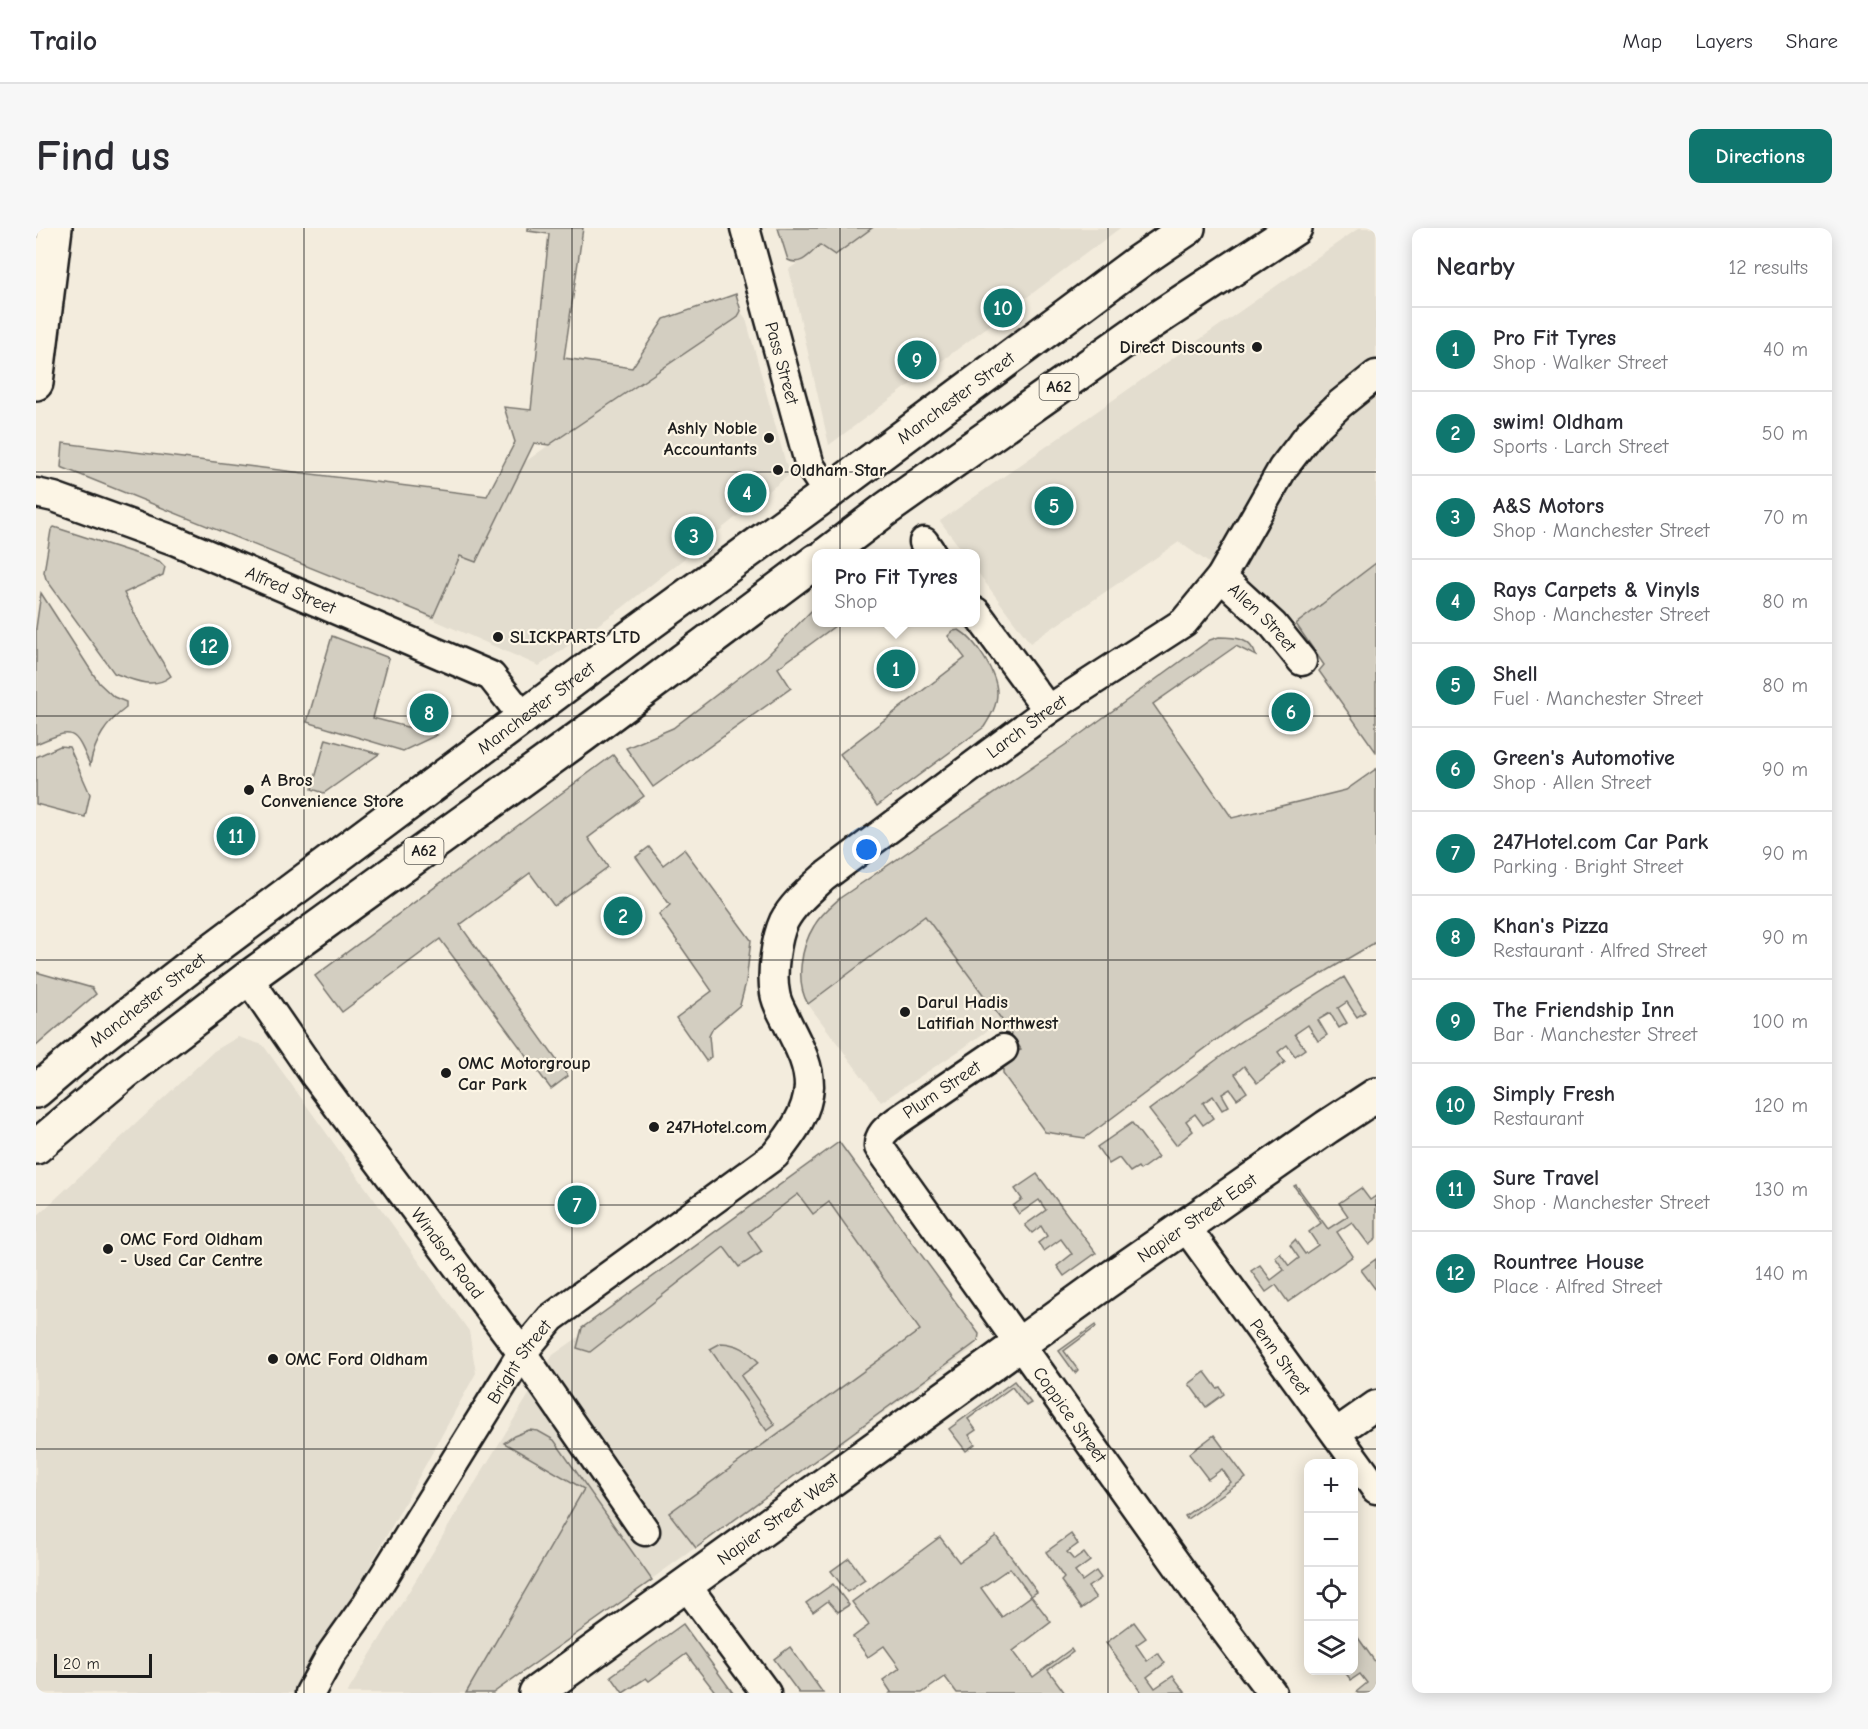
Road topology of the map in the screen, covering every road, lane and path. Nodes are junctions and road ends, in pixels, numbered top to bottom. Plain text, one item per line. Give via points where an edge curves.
1 (55, 228) edge
2 (746, 228) edge
3 (1188, 228) edge
4 (1295, 228) edge
5 (1376, 375) edge
6 (36, 383) edge
7 (36, 493) edge
8 (828, 493) junction
9 (834, 549) edge
10 (812, 564) edge
11 (1221, 577) junction
12 (980, 619) edge
13 (1302, 661) dead end
14 (1048, 710) junction
15 (524, 718) junction
16 (248, 978) junction
17 (1003, 1049) dead end
18 (36, 1091) edge
19 (1376, 1095) edge
20 (806, 1106) joint
21 (882, 1133) joint
22 (36, 1147) edge
23 (1185, 1226) junction
24 (1019, 1344) junction
25 (522, 1353) junction
26 (1376, 1405) edge
27 (1336, 1433) junction
28 (1376, 1489) edge
29 (645, 1531) dead end
30 (686, 1585) junction
31 (310, 1693) edge
32 (536, 1693) edge
33 (766, 1693) edge
34 (1272, 1693) edge

1 - 6 main road
2 - 8 street, Pass Street via 810,466
3 - 8 main road, Manchester Street / A62
4 - 9 main road, A62 via 1138,331
5 - 11 street, Larch Street via 1340,404 1283,468
7 - 15 street, Alfred Street via 176,541 491,675
8 - 15 main road, Manchester Street / A62
10 - 16 main road, A62
11 - 13 street, Allen Street via 1273,625
11 - 14 street, Larch Street via 1184,622
12 - 14 street
14 - 20 street, Larch Street via 824,877 784,921 773,975 775,993 803,1054 809,1088
15 - 18 main road, Manchester Street / A62 via 192,965
16 - 22 main road, A62
16 - 25 street, Windsor Road via 316,1077
17 - 21 street, Plum Street
19 - 23 main road, Napier Street East
20 - 25 street, Bright Street via 795,1130 775,1155 551,1318
21 - 24 street, Coppice Street via 879,1147 885,1157
23 - 24 main road, Napier Street East
23 - 27 street, Penn Street
24 - 30 main road, Napier Street West
24 - 34 street, Coppice Street
25 - 29 street, Windsor Road
25 - 31 street, Bright Street
26 - 27 street
27 - 28 street, Penn Street
30 - 32 main road, Napier Street West
30 - 33 street

